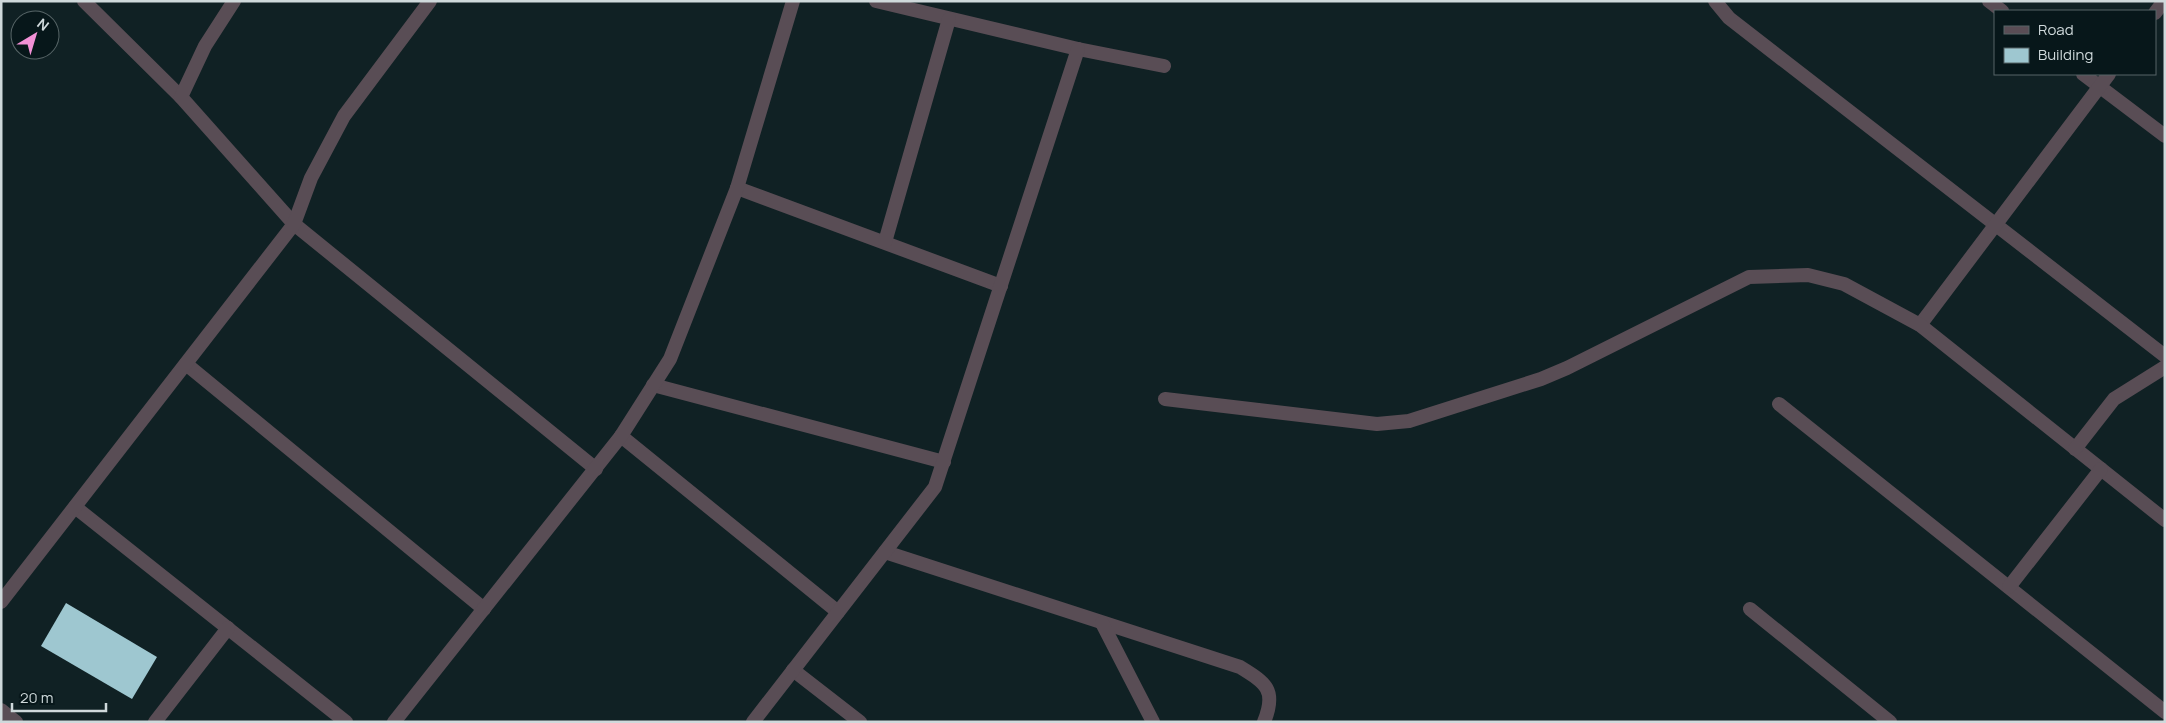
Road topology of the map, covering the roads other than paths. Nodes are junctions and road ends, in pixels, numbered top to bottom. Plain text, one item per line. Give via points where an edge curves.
1 (84, 1) edge
2 (234, 1) edge
3 (430, 1) edge
4 (793, 1) edge
5 (876, 1) edge
6 (1714, 1) edge
7 (1988, 1) edge
8 (2164, 1) edge
9 (2001, 10) edge
10 (2156, 12) edge
11 (949, 19) junction
12 (1078, 49) junction
13 (1164, 66) dead end
14 (2085, 75) edge
15 (2108, 75) edge
16 (2100, 86) junction
17 (181, 97) junction
18 (2165, 136) edge
19 (737, 188) junction
20 (294, 224) junction
21 (1996, 224) junction
22 (885, 242) junction
23 (1001, 286) junction
24 (1920, 325) junction
25 (2165, 356) edge
26 (186, 364) junction
27 (2165, 367) edge
28 (654, 385) junction
29 (1165, 399) dead end
30 (1779, 404) dead end
31 (621, 436) junction
32 (2075, 449) junction
33 (944, 462) junction
34 (596, 469) junction
35 (2101, 469) junction
36 (75, 507) junction
37 (2165, 520) edge
38 (885, 552) junction
39 (2008, 587) junction
40 (1, 602) edge
41 (484, 609) junction
42 (1750, 609) dead end
43 (838, 612) junction
44 (1102, 623) junction
45 (228, 628) junction
46 (793, 670) junction
47 (1, 710) edge
48 (2165, 712) edge
49 (16, 722) edge
50 (155, 722) edge
51 (346, 722) edge
52 (394, 722) edge
53 (753, 722) edge
54 (860, 722) edge
55 (1153, 722) edge
56 (1264, 722) edge
57 (1890, 722) edge

1 - 17 street
2 - 17 street via 205,46
3 - 20 street via 344,116 311,178
4 - 19 street
5 - 11 street
6 - 21 street via 1729,18
7 - 9 street
8 - 10 street
11 - 12 street
11 - 22 street
12 - 13 street
12 - 23 street
14 - 16 street
15 - 16 street
16 - 18 street
16 - 21 street
17 - 20 street
19 - 22 street
19 - 28 street via 670,359
20 - 26 street
20 - 34 street
21 - 24 street
21 - 25 street
22 - 23 street
23 - 33 street
24 - 29 street via 1844,284 1808,275 1749,277 1541,379 1409,421 1377,424
24 - 32 street
26 - 36 street
26 - 41 street
27 - 32 street via 2114,399
28 - 31 street
28 - 33 street
30 - 39 street
31 - 34 street
31 - 43 street
32 - 35 street
33 - 38 street via 935,487
34 - 41 street
35 - 37 street
35 - 39 street
36 - 40 street
36 - 45 street
38 - 43 street
38 - 44 street
39 - 48 street
41 - 52 street
42 - 57 street
43 - 46 street
44 - 55 street
44 - 56 street via 1240,667 1262,681 1270,692 1270,708
45 - 50 street
45 - 51 street
46 - 53 street
46 - 54 street
47 - 49 street

